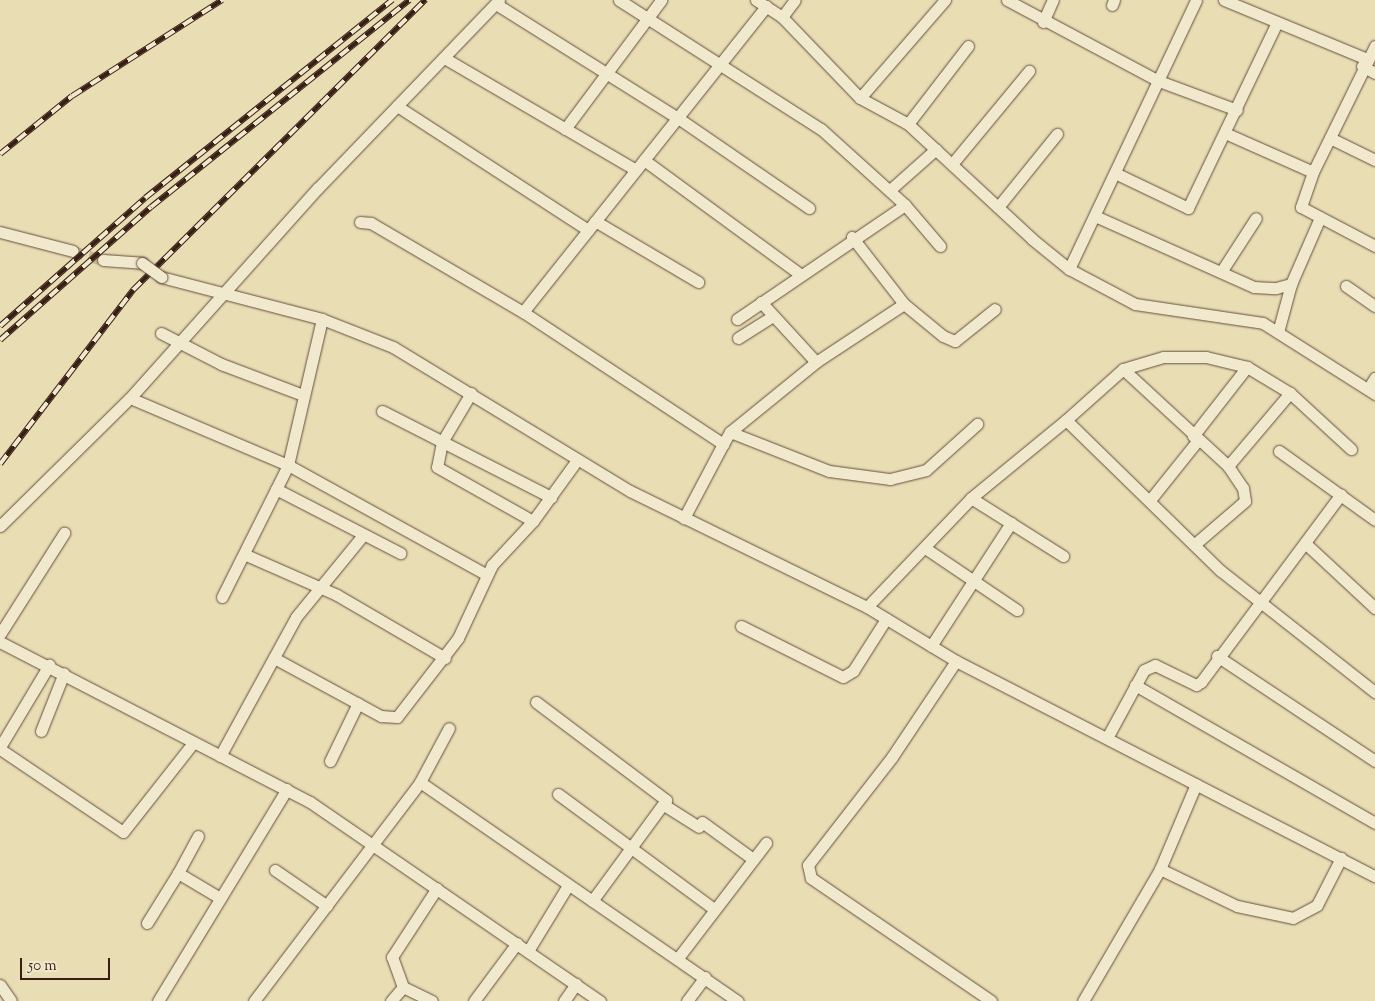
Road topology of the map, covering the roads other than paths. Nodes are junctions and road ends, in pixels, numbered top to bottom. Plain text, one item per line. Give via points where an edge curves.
1 (619, 0) edge
2 (661, 0) edge
3 (795, 0) edge
4 (945, 0) edge
5 (1007, 0) edge
6 (1053, 0) edge
7 (1196, 0) edge
8 (1224, 0) edge
9 (498, 2) edge
10 (761, 3) edge
11 (782, 17) junction
12 (648, 18) junction
13 (1043, 22) junction
14 (1277, 22) junction
15 (968, 46) dead end
16 (1375, 46) edge
17 (446, 59) junction
18 (1364, 62) junction
19 (720, 64) junction
20 (1028, 71) dead end
21 (607, 73) junction
22 (1375, 73) edge
23 (1159, 81) junction
24 (860, 98) junction
25 (397, 106) junction
26 (1237, 110) junction
27 (678, 118) junction
28 (908, 124) junction
29 (565, 129) junction
30 (1225, 133) junction
31 (1057, 134) dead end
32 (1330, 138) junction
33 (936, 149) junction
34 (644, 160) junction
35 (1375, 160) edge
36 (952, 164) junction
37 (636, 170) junction
38 (1313, 172) junction
39 (1116, 173) junction
40 (891, 189) junction
41 (904, 205) junction
42 (998, 207) junction
43 (809, 208) dead end
44 (1095, 216) junction
45 (1256, 218) dead end
46 (1319, 220) junction
47 (360, 222) dead end
48 (592, 225) junction
49 (0, 232) edge
50 (852, 237) junction
51 (940, 246) dead end
52 (1375, 246) edge
53 (74, 251) tunnel mouth
54 (103, 260) tunnel mouth
55 (1069, 269) junction
56 (1221, 272) junction
57 (800, 274) junction
58 (698, 282) dead end
59 (1291, 284) junction
60 (1346, 286) dead end
61 (223, 293) junction
62 (761, 302) junction
63 (904, 304) junction
64 (1375, 306) edge
65 (995, 309) dead end
66 (524, 312) junction
67 (773, 316) junction
68 (322, 319) junction
69 (737, 319) dead end
70 (1278, 332) junction
71 (161, 333) dead end
72 (738, 338) dead end
73 (180, 343) junction
74 (816, 362) junction
75 (1247, 367) junction
76 (1123, 369) junction
77 (1375, 378) edge
78 (1371, 392) edge
79 (471, 393) junction
80 (1290, 393) junction
81 (303, 395) junction
82 (130, 398) junction
83 (382, 411) dead end
84 (1066, 420) junction
85 (976, 424) dead end
86 (730, 432) junction
87 (1196, 438) junction
88 (442, 442) junction
89 (723, 444) junction
90 (1351, 449) dead end
91 (1280, 451) dead end
92 (577, 460) junction
93 (288, 465) junction
94 (1228, 466) junction
95 (276, 489) junction
96 (1341, 494) junction
97 (550, 497) junction
98 (971, 498) junction
99 (1150, 500) junction
100 (684, 518) junction
101 (1375, 520) edge
102 (532, 521) junction
103 (1011, 523) junction
104 (0, 526) edge
105 (64, 533) dead end
106 (363, 534) junction
107 (1305, 543) junction
108 (1195, 544) junction
109 (925, 548) junction
110 (400, 553) dead end
111 (246, 555) junction
112 (1064, 556) dead end
113 (487, 575) junction
114 (973, 579) junction
115 (320, 587) junction
116 (222, 597) dead end
117 (1260, 602) junction
118 (867, 607) junction
119 (1375, 608) edge
120 (1017, 610) dead end
121 (886, 619) junction
122 (741, 626) dead end
123 (0, 634) edge
124 (0, 642) edge
125 (930, 646) junction
126 (1217, 656) junction
127 (274, 658) junction
128 (445, 658) junction
129 (956, 661) junction
130 (49, 665) junction
131 (64, 673) junction
132 (1135, 685) junction
133 (1375, 692) edge
134 (536, 702) dead end
135 (358, 703) junction
136 (449, 728) dead end
137 (41, 731) dead end
138 (1108, 736) junction
139 (193, 743) junction
140 (0, 748) edge
141 (220, 756) junction
142 (1375, 760) edge
143 (330, 761) dead end
144 (420, 782) junction
145 (1196, 784) junction
146 (287, 789) junction
147 (558, 794) dead end
148 (664, 805) junction
149 (1375, 823) edge
150 (198, 836) dead end
151 (766, 843) dead end
152 (632, 845) junction
153 (373, 846) junction
154 (1341, 858) junction
155 (753, 859) junction
156 (1160, 869) junction
157 (275, 870) dead end
158 (178, 872) junction
159 (1375, 876) edge
160 (567, 887) junction
161 (436, 888) junction
162 (220, 898) junction
163 (592, 901) junction
164 (327, 906) junction
165 (714, 908) junction
166 (147, 923) dead end
167 (517, 943) junction
168 (528, 951) junction
169 (678, 958) junction
170 (704, 977) junction
171 (576, 984) junction
172 (0, 985) edge
173 (403, 987) junction
174 (11, 1001) edge
175 (158, 1001) edge
176 (254, 1001) edge
177 (391, 1001) edge
178 (432, 1001) edge
179 (474, 1001) edge
180 (564, 1001) edge
181 (600, 1001) edge
182 (687, 1001) edge
183 (738, 1001) edge
184 (991, 1001) edge
185 (1083, 1001) edge

1 - 12 street
2 - 12 street
3 - 11 street
4 - 24 street
5 - 13 street
6 - 13 street
7 - 23 street
8 - 14 street
9 - 17 street
9 - 21 street
10 - 11 street
10 - 19 street
11 - 24 street
12 - 19 street
12 - 21 street
13 - 23 street
14 - 18 street
14 - 26 street
15 - 28 street
16 - 18 street
17 - 25 street
17 - 29 street
18 - 22 street
18 - 32 street
19 - 27 street
19 - 40 street via 821,129
20 - 36 street
21 - 27 street
21 - 29 street
23 - 26 street
23 - 39 street
24 - 28 street
25 - 48 street
25 - 61 street
26 - 30 street
27 - 34 street
27 - 43 street
28 - 33 street
29 - 37 street
30 - 38 street
30 - 39 street via 1188,208
31 - 42 street
32 - 35 street
32 - 38 street
33 - 36 street
33 - 40 street
34 - 37 street
34 - 57 street
36 - 42 street
37 - 48 street
38 - 46 street via 1301,206
39 - 44 street
40 - 41 street
41 - 50 street
41 - 51 street
42 - 55 street
44 - 55 street
44 - 56 street
45 - 56 street
46 - 52 street
46 - 59 street
47 - 66 street via 371,223
48 - 58 street
48 - 66 street
49 - 53 street
50 - 57 street
50 - 63 street
54 - 61 street, bridge via 142,262 161,277
55 - 70 street via 1134,304 1248,318
56 - 59 street via 1254,286 1276,288
57 - 62 street
59 - 70 street
60 - 64 street
61 - 68 street
61 - 73 street
62 - 67 street
62 - 69 street
63 - 65 street via 943,336 955,341
63 - 74 street
66 - 89 street
67 - 72 street
67 - 74 street
68 - 79 street via 394,347
68 - 81 street
70 - 78 street
71 - 73 street
73 - 81 street
73 - 82 street
74 - 86 street
75 - 76 street via 1206,357 1180,356 1140,361
75 - 80 street
75 - 87 street
76 - 84 street
76 - 87 street
77 - 78 street
79 - 88 street
79 - 92 street
80 - 90 street
80 - 94 street
81 - 93 street
82 - 93 street
82 - 104 street
83 - 88 street
84 - 98 street
84 - 99 street
85 - 86 street via 926,470 890,480 822,469
86 - 89 street
87 - 94 street
87 - 99 street
88 - 97 street
88 - 102 street via 435,461 442,472
89 - 100 street
91 - 96 street
92 - 97 street
92 - 100 street
93 - 95 street
93 - 113 street
94 - 108 street via 1245,501
95 - 106 street
95 - 111 street
96 - 101 street
96 - 107 street
97 - 102 street
98 - 103 street
98 - 109 street
99 - 108 street
100 - 118 street
102 - 113 street
103 - 112 street
103 - 114 street
105 - 123 street
106 - 110 street
106 - 115 street
107 - 117 street
107 - 119 street
108 - 117 street
109 - 114 street
109 - 118 street
111 - 115 street
111 - 116 street
113 - 128 street via 470,618
114 - 120 street
114 - 125 street
115 - 127 street via 296,617
115 - 128 street
117 - 126 street
117 - 133 street
118 - 121 street
121 - 122 street via 853,671 843,678
121 - 125 street
124 - 130 street
125 - 129 street
126 - 132 street via 1196,685 1156,665 1144,670
126 - 142 street
127 - 135 street
127 - 141 street
128 - 135 street via 397,717 381,716
129 - 138 street
129 - 184 street via 892,757 808,865 811,878
130 - 131 street
130 - 140 street
131 - 137 street
131 - 139 street
132 - 138 street
132 - 149 street
134 - 148 street via 663,795
135 - 143 street
136 - 144 street
138 - 145 street
139 - 140 street via 123,832
139 - 141 street
141 - 146 street
144 - 153 street
144 - 160 street
145 - 154 street
145 - 156 street
146 - 153 street
146 - 162 street
147 - 152 street
148 - 152 street
148 - 155 street
150 - 158 street
151 - 155 street
152 - 163 street
152 - 165 street
153 - 161 street
153 - 164 street
154 - 156 street via 1316,905 1293,918 1237,906
154 - 159 street
155 - 165 street
156 - 185 street
157 - 164 street
158 - 162 street
158 - 166 street
160 - 163 street
160 - 168 street
161 - 167 street
161 - 173 street via 392,957
162 - 175 street
163 - 169 street
164 - 176 street
165 - 169 street
167 - 168 street
167 - 179 street
168 - 171 street
169 - 170 street
170 - 182 street
170 - 183 street
171 - 180 street
171 - 181 street
172 - 174 street
173 - 177 street
173 - 178 street

